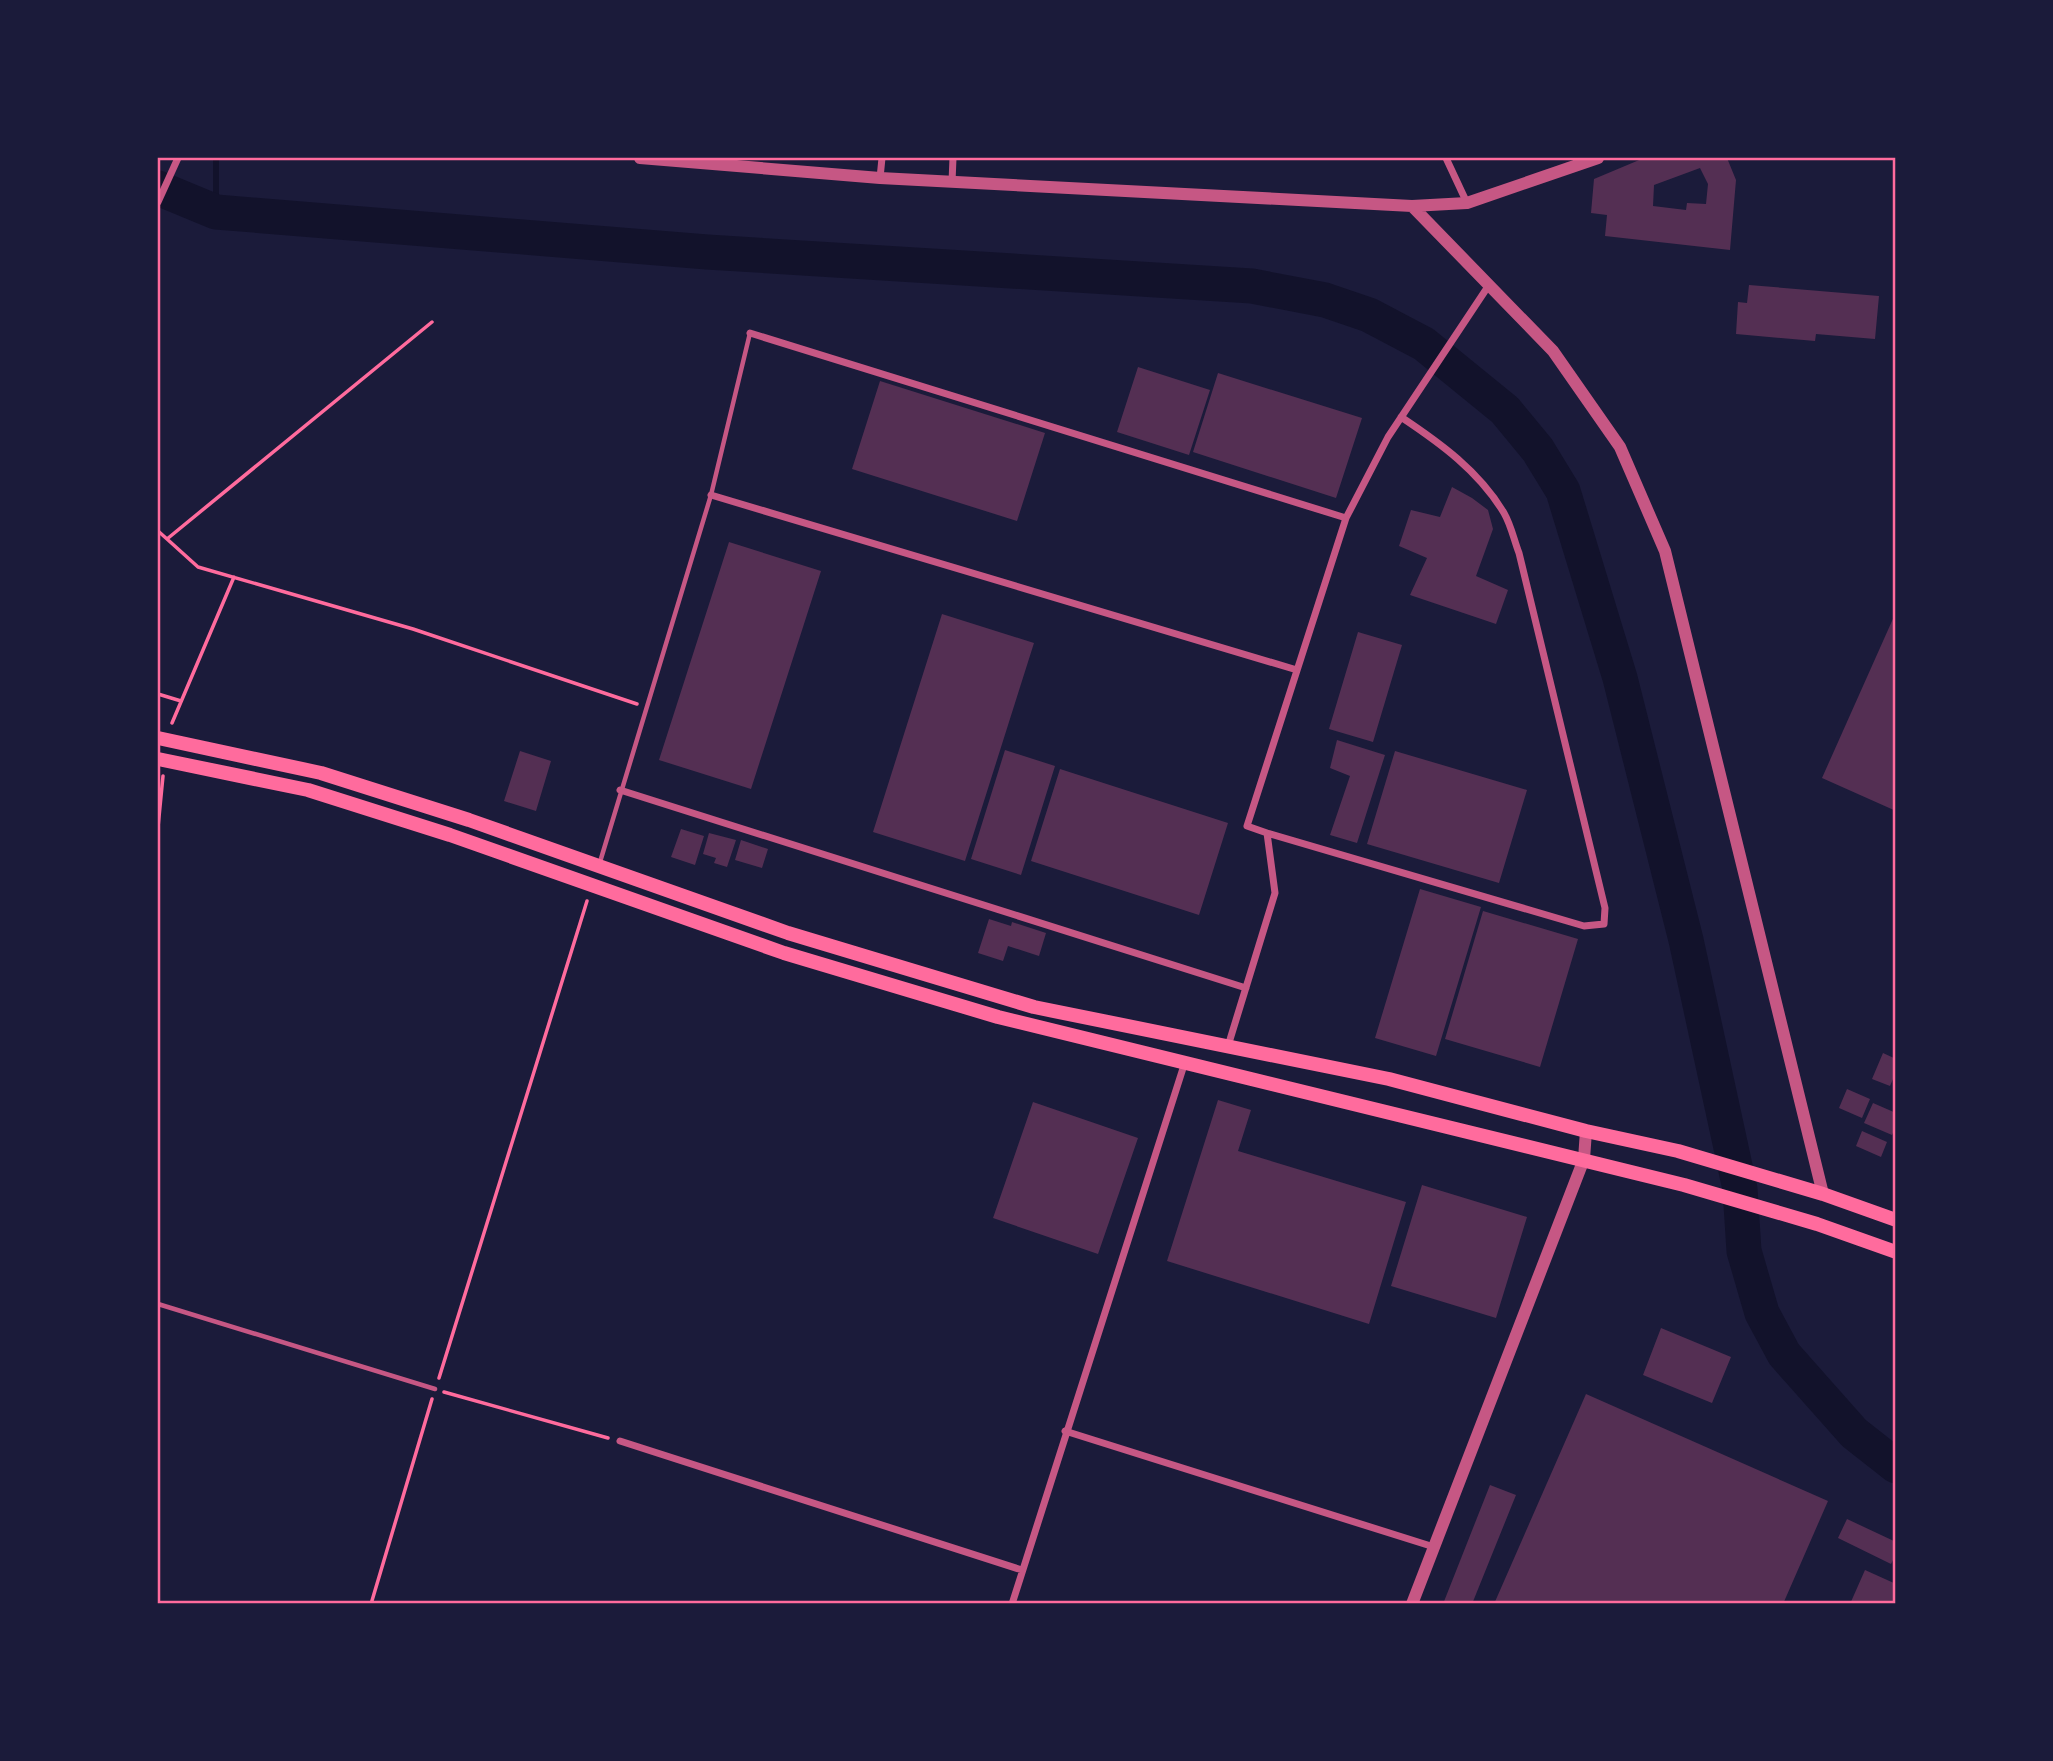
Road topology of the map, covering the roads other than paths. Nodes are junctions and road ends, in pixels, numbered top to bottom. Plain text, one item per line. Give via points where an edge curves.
1 (178, 158) edge
2 (640, 158) edge
3 (882, 158) edge
4 (953, 158) edge
5 (1446, 158) edge
6 (1598, 158) edge
7 (880, 178) junction
8 (952, 182) junction
9 (158, 202) edge
10 (1467, 202) junction
11 (1412, 206) junction
12 (1489, 285) junction
13 (750, 333) joint
14 (1401, 417) junction
15 (711, 495) junction
16 (1346, 518) junction
17 (1297, 670) junction
18 (161, 739) edge
19 (161, 760) edge
20 (620, 790) junction
21 (1267, 833) junction
22 (598, 866) junction
23 (1246, 988) junction
24 (1228, 1046) junction
25 (1185, 1061) junction
26 (1586, 1131) junction
27 (1584, 1159) junction
28 (1816, 1192) junction
29 (1895, 1220) edge
30 (1895, 1252) edge
31 (158, 1304) edge
32 (435, 1390) road end
33 (1065, 1431) junction
34 (620, 1441) road end
35 (1434, 1547) junction
36 (1022, 1570) junction
37 (1012, 1604) edge
38 (1412, 1604) edge

1 - 9 street
2 - 7 street
3 - 7 street
4 - 8 street
5 - 10 street
6 - 10 street
7 - 8 street
8 - 11 street
10 - 11 street
11 - 12 street
12 - 14 street
12 - 28 street via 1553,351 1620,447 1665,551
13 - 15 lane
13 - 16 street
14 - 16 street
14 - 21 street via 1473,472 1504,514 1519,554 1605,908 1604,924 1584,926
15 - 17 street
15 - 20 lane
16 - 17 street
17 - 21 street via 1247,825
18 - 22 main road via 321,773
19 - 25 main road via 309,790 784,953 998,1017
20 - 22 lane
20 - 23 street
21 - 23 street via 1275,893
22 - 24 main road via 788,933 1034,1007
23 - 24 street
24 - 26 main road via 1389,1080
25 - 27 main road
25 - 33 street
26 - 27 street
26 - 28 main road via 1678,1151
27 - 30 main road via 1817,1224
27 - 35 street
28 - 29 main road
31 - 32 lane
33 - 35 street
33 - 36 street
34 - 36 street
35 - 38 street
36 - 37 street

